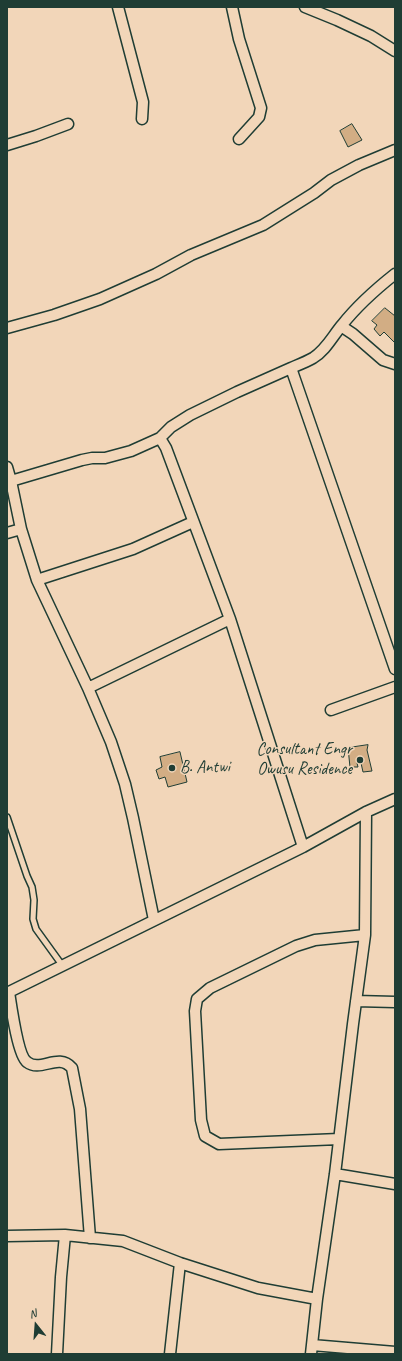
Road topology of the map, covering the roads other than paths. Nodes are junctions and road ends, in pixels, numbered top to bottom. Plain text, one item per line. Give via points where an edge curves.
1 (118, 7) edge
2 (232, 7) edge
3 (305, 7) edge
4 (395, 51) edge
5 (142, 119) dead end
6 (68, 124) dead end
7 (239, 139) dead end
8 (7, 145) edge
9 (394, 153) edge
10 (395, 274) edge
11 (341, 326) junction
12 (7, 328) edge
13 (395, 364) edge
14 (291, 368) junction
15 (160, 438) junction
16 (7, 467) edge
17 (12, 481) junction
18 (193, 522) junction
19 (21, 529) junction
20 (7, 533) edge
21 (37, 580) junction
22 (230, 619) junction
23 (395, 669) edge
24 (395, 687) edge
25 (88, 688) junction
26 (331, 710) dead end
27 (395, 799) edge
28 (366, 812) junction
29 (7, 817) edge
30 (303, 847) junction
31 (154, 920) junction
32 (365, 935) junction
33 (62, 965) junction
34 (8, 992) edge
35 (356, 1001) junction
36 (395, 1002) edge
37 (339, 1139) junction
38 (335, 1174) junction
39 (395, 1184) edge
40 (65, 1235) junction
41 (7, 1236) edge
42 (90, 1238) junction
43 (180, 1263) junction
44 (317, 1299) junction
45 (312, 1350) edge
46 (395, 1352) edge
47 (57, 1354) edge
48 (170, 1354) edge

1 - 5 street via 143,102
2 - 7 street via 239,39 261,108 259,117
3 - 4 street via 371,36
6 - 8 street
9 - 12 street via 359,165 331,180 263,226 191,255 100,299
10 - 11 street
11 - 13 street via 383,360
11 - 14 street via 329,344 314,357
14 - 15 street via 190,415 171,427
14 - 23 street
15 - 17 street via 131,451 105,458 82,460
15 - 18 street
16 - 17 street
17 - 19 street
18 - 21 street via 133,549
18 - 22 street
19 - 20 street
19 - 21 street
21 - 25 street
22 - 25 street
22 - 30 street
24 - 26 street
25 - 31 street via 111,742 125,784
27 - 28 street
28 - 30 street
28 - 32 street
29 - 33 lane via 32,887 33,919 36,929
30 - 31 street
31 - 33 street
32 - 35 street
32 - 37 street via 315,940 296,946 210,988 197,999 195,1011 201,1120 205,1136 219,1144
33 - 34 street
34 - 42 street via 19,1044 26,1062 33,1066 60,1061 68,1063 72,1068 80,1109
35 - 36 street
35 - 37 street
37 - 38 street
38 - 39 street
38 - 44 street
40 - 41 street
40 - 42 street
40 - 47 street
42 - 43 street via 122,1241
43 - 44 street via 258,1288
43 - 48 street
44 - 45 street
45 - 46 street

